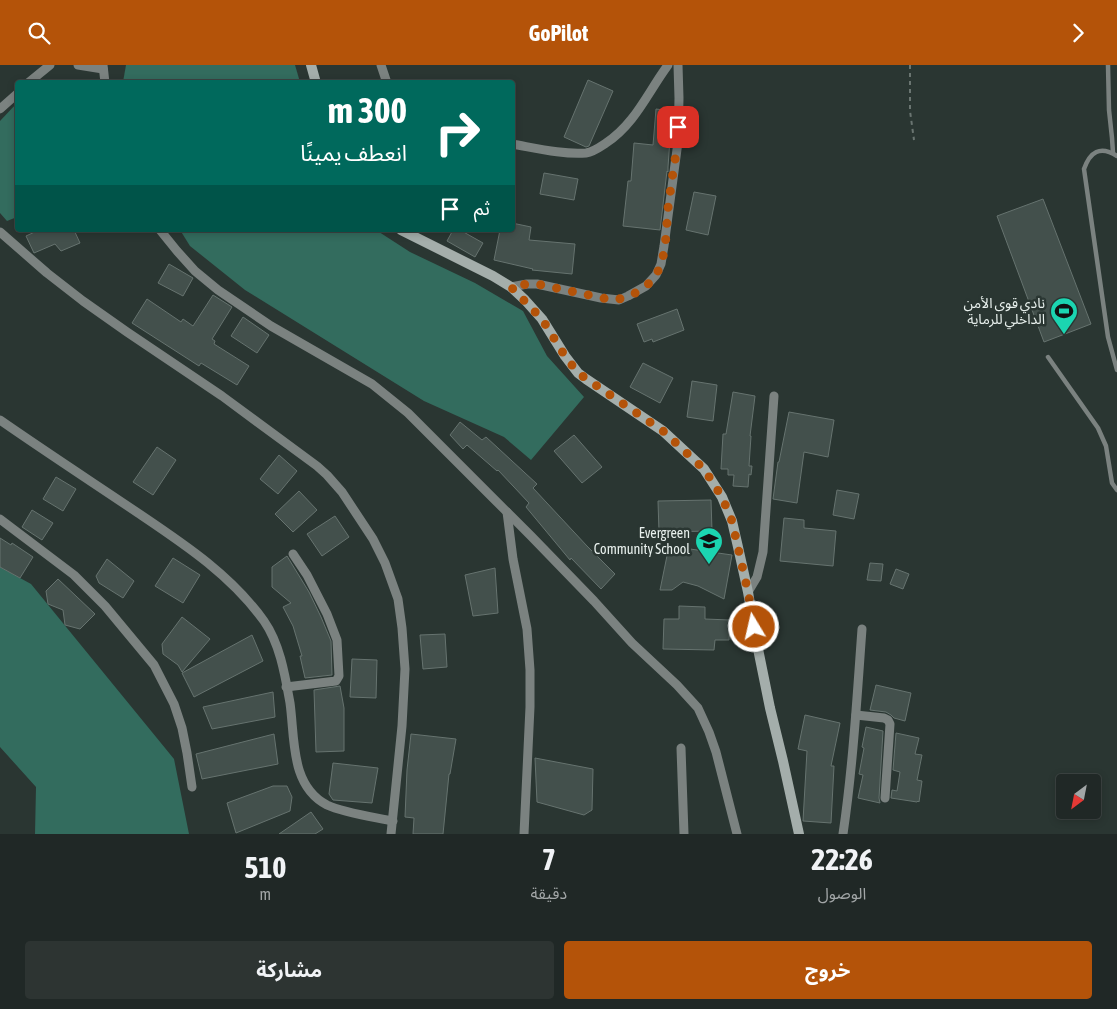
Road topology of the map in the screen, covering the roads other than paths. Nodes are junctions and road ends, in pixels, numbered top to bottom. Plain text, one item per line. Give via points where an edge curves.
1 (50, 65) edge
2 (78, 65) edge
3 (311, 65) edge
4 (381, 65) edge
5 (668, 65) edge
6 (678, 65) edge
7 (1108, 65) edge
8 (103, 67) edge
9 (32, 80) edge
10 (105, 80) edge
11 (315, 80) edge
12 (386, 80) edge
13 (15, 95) edge
14 (1, 107) edge
15 (515, 144) edge
16 (1115, 155) edge
17 (0, 232) edge
18 (162, 232) edge
19 (405, 232) edge
20 (511, 287) junction
21 (1048, 357) dead end
22 (1117, 370) edge
23 (774, 396) dead end
24 (0, 420) edge
25 (1117, 490) edge
26 (507, 512) junction
27 (0, 519) edge
28 (293, 554) dead end
29 (748, 592) junction
30 (862, 629) dead end
31 (286, 687) junction
32 (856, 715) junction
33 (680, 748) dead end
34 (192, 787) dead end
35 (885, 798) dead end
36 (393, 821) junction
37 (391, 834) edge
38 (524, 834) edge
39 (684, 834) edge
40 (737, 834) edge
41 (799, 834) edge
42 (843, 834) edge

1 - 9 street
2 - 8 street
3 - 11 street
4 - 12 street
5 - 15 street via 627,125 600,148 580,153
6 - 20 street via 678,143 664,246 656,275 646,286 619,300 537,284
7 - 16 lane
8 - 10 street
13 - 14 street
16 - 22 lane via 1099,151 1093,153 1084,169 1108,337
17 - 36 street via 83,301 317,466 342,492 373,539 398,599 405,669
18 - 26 street via 195,271 218,290 271,326 385,393
19 - 20 street
20 - 29 street via 542,319 578,373 663,431 704,469 722,497 732,521
21 - 25 lane via 1098,428 1106,446 1112,483
23 - 29 street via 763,552 757,577
24 - 31 street via 167,533 231,583 246,598 273,637
26 - 38 street via 527,629 530,670
26 - 40 street via 698,708 716,752
27 - 34 street via 74,575 105,606 154,665 167,688 182,728
28 - 31 street via 327,614 337,640 339,676 336,681
29 - 41 street via 770,709
30 - 32 street
31 - 36 street via 295,753 307,788 326,804 338,809
32 - 35 street via 884,718 890,724
32 - 42 street
33 - 39 street
36 - 37 street

